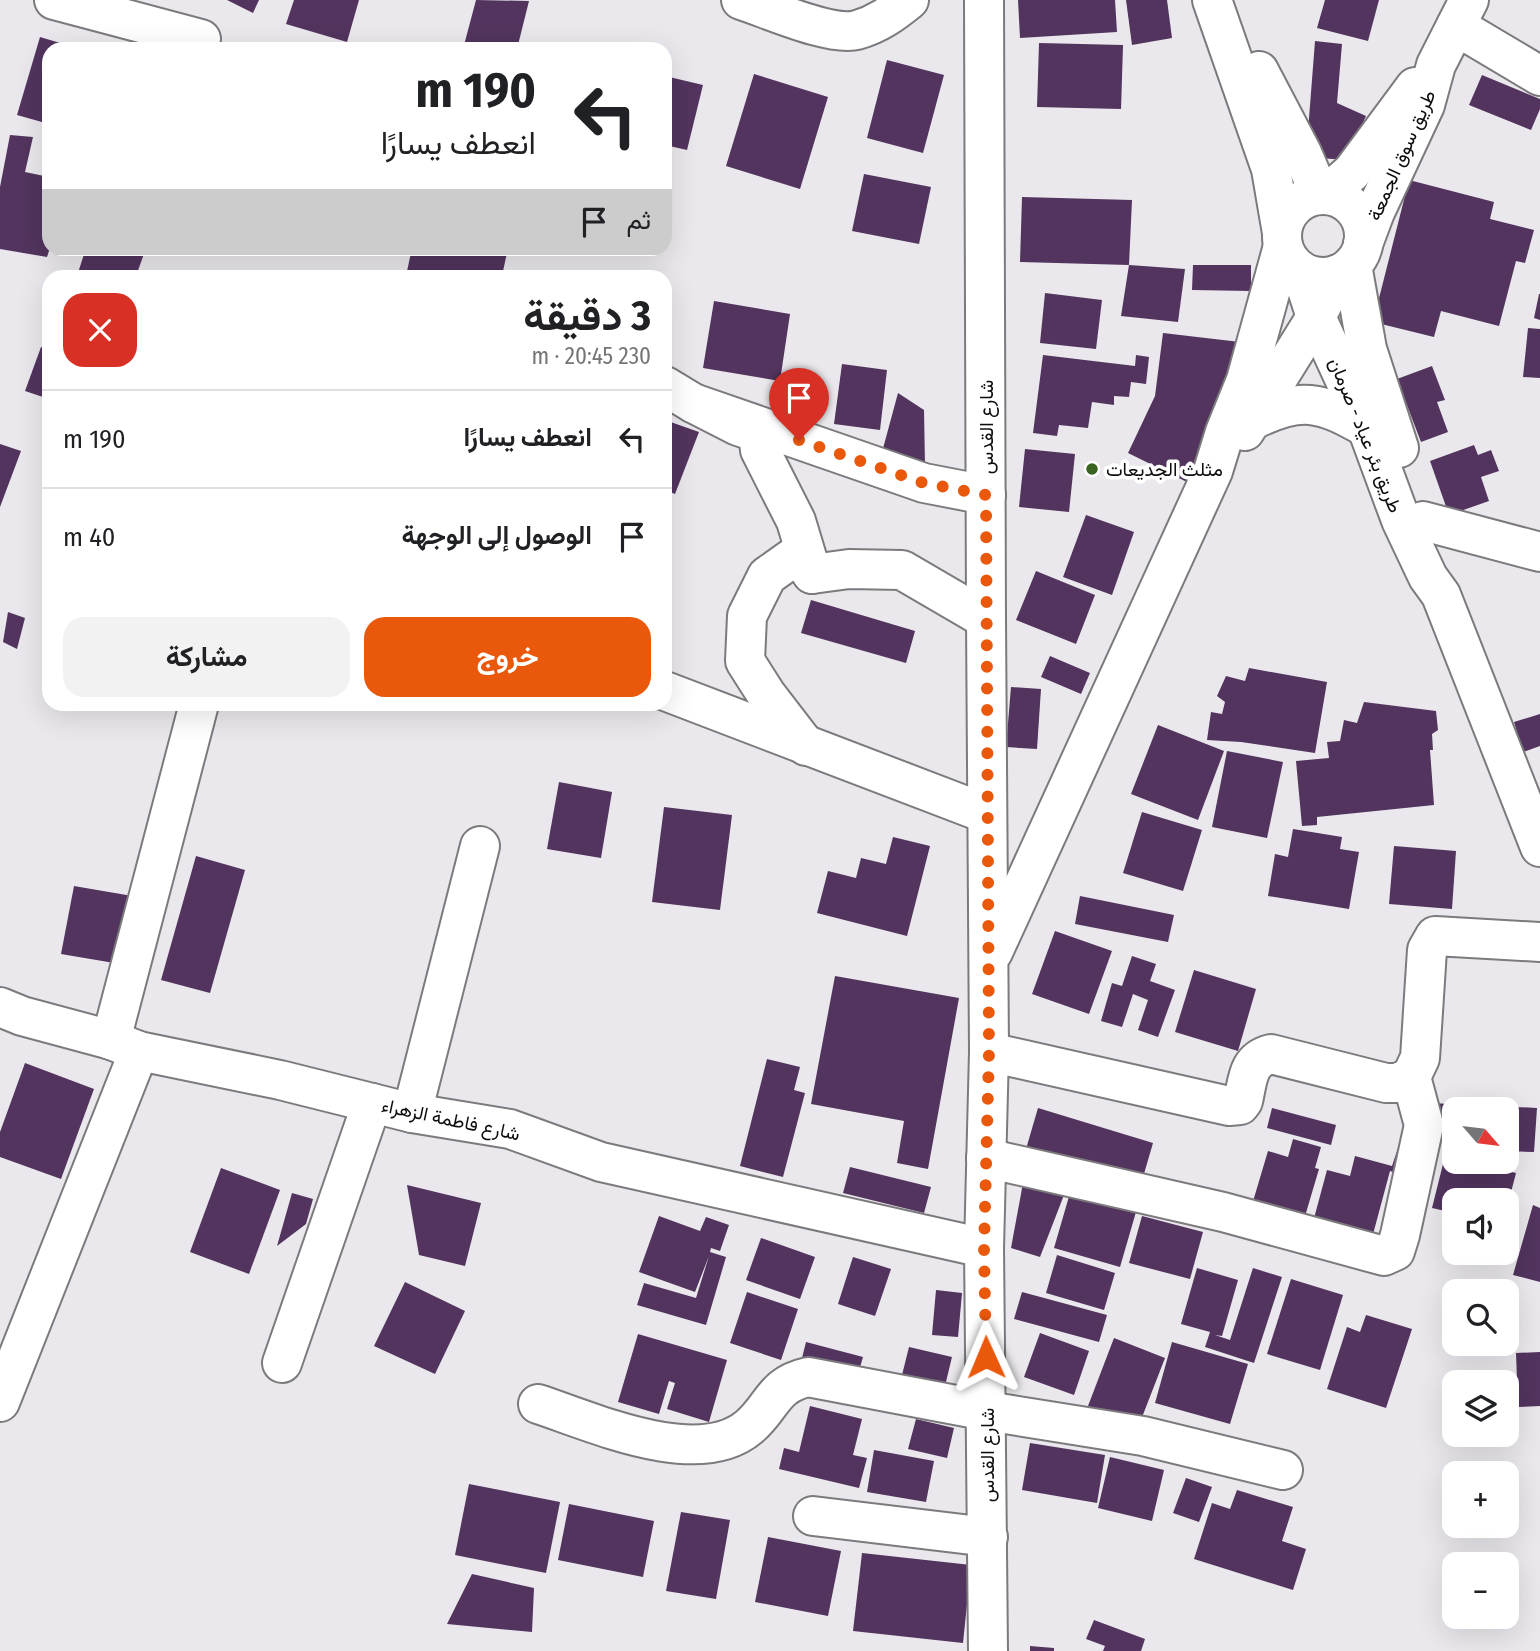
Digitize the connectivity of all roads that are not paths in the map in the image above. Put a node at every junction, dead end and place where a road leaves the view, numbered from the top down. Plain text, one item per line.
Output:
1 (54, 0) edge
2 (741, 0) edge
3 (909, 0) edge
4 (984, 0) edge
5 (1212, 0) edge
6 (1220, 0) edge
7 (1462, 13) edge
8 (201, 39) dead end
9 (1436, 65) junction
10 (1540, 76) edge
11 (1323, 195) junction
12 (1320, 255) junction
13 (1316, 317) junction
14 (679, 395) edge
15 (1251, 421) junction
16 (1367, 428) junction
17 (1213, 471) junction
18 (986, 495) junction
19 (1423, 521) junction
20 (1540, 552) edge
21 (813, 574) junction
22 (1441, 595) junction
23 (986, 619) junction
24 (672, 694) edge
25 (197, 711) edge
26 (807, 747) junction
27 (987, 814) junction
28 (480, 846) dead end
29 (1540, 847) edge
30 (1540, 942) edge
31 (988, 964) junction
32 (0, 1007) edge
33 (125, 1046) junction
34 (989, 1052) junction
35 (1412, 1077) junction
36 (372, 1103) junction
37 (412, 1113) junction
38 (986, 1158) junction
39 (984, 1248) junction
40 (282, 1363) dead end
41 (0, 1402) edge
42 (538, 1404) dead end
43 (987, 1411) junction
44 (1283, 1470) dead end
45 (813, 1516) dead end
46 (988, 1537) junction
47 (988, 1651) edge

1 - 8 main road
2 - 3 main road
4 - 18 main road, شارع القدس
5 - 12 main road
6 - 11 main road
7 - 9 main road, طريق سوق الجمعة
7 - 10 main road
9 - 11 main road, طريق سوق الجمعة
9 - 12 main road, طريق سوق الجمعة
11 - 12 main road, طريق سوق الجمعة
11 - 12 main road
12 - 13 main road, طريق بئر عياد - صرمان
12 - 17 main road
12 - 19 main road, طريق بئر عياد - صرمان
13 - 15 main road
13 - 16 main road, طريق بئر عياد - صرمان
14 - 18 main road
14 - 21 main road
15 - 16 main road
15 - 17 main road
16 - 22 main road, طريق بئر عياد - صرمان
17 - 31 main road
18 - 23 main road, شارع القدس
19 - 20 main road
19 - 22 main road, طريق بئر عياد - صرمان
21 - 23 main road
21 - 26 main road
22 - 29 main road, طريق بئر عياد - صرمان
23 - 27 main road, شارع القدس
24 - 26 main road
25 - 33 main road
26 - 27 main road
27 - 31 main road, شارع القدس
28 - 37 main road
30 - 35 main road
31 - 34 main road, شارع القدس
32 - 33 main road, شارع فاطمة الزهراء
33 - 36 main road, شارع فاطمة الزهراء
33 - 41 main road
34 - 35 main road
34 - 38 main road, شارع القدس
35 - 38 main road
36 - 37 main road, شارع فاطمة الزهراء
36 - 40 main road
37 - 39 main road, شارع فاطمة الزهراء
38 - 39 main road, شارع القدس
39 - 43 main road, شارع القدس
42 - 43 main road
43 - 44 main road
43 - 46 main road, شارع القدس
45 - 46 main road
46 - 47 main road, شارع القدس

